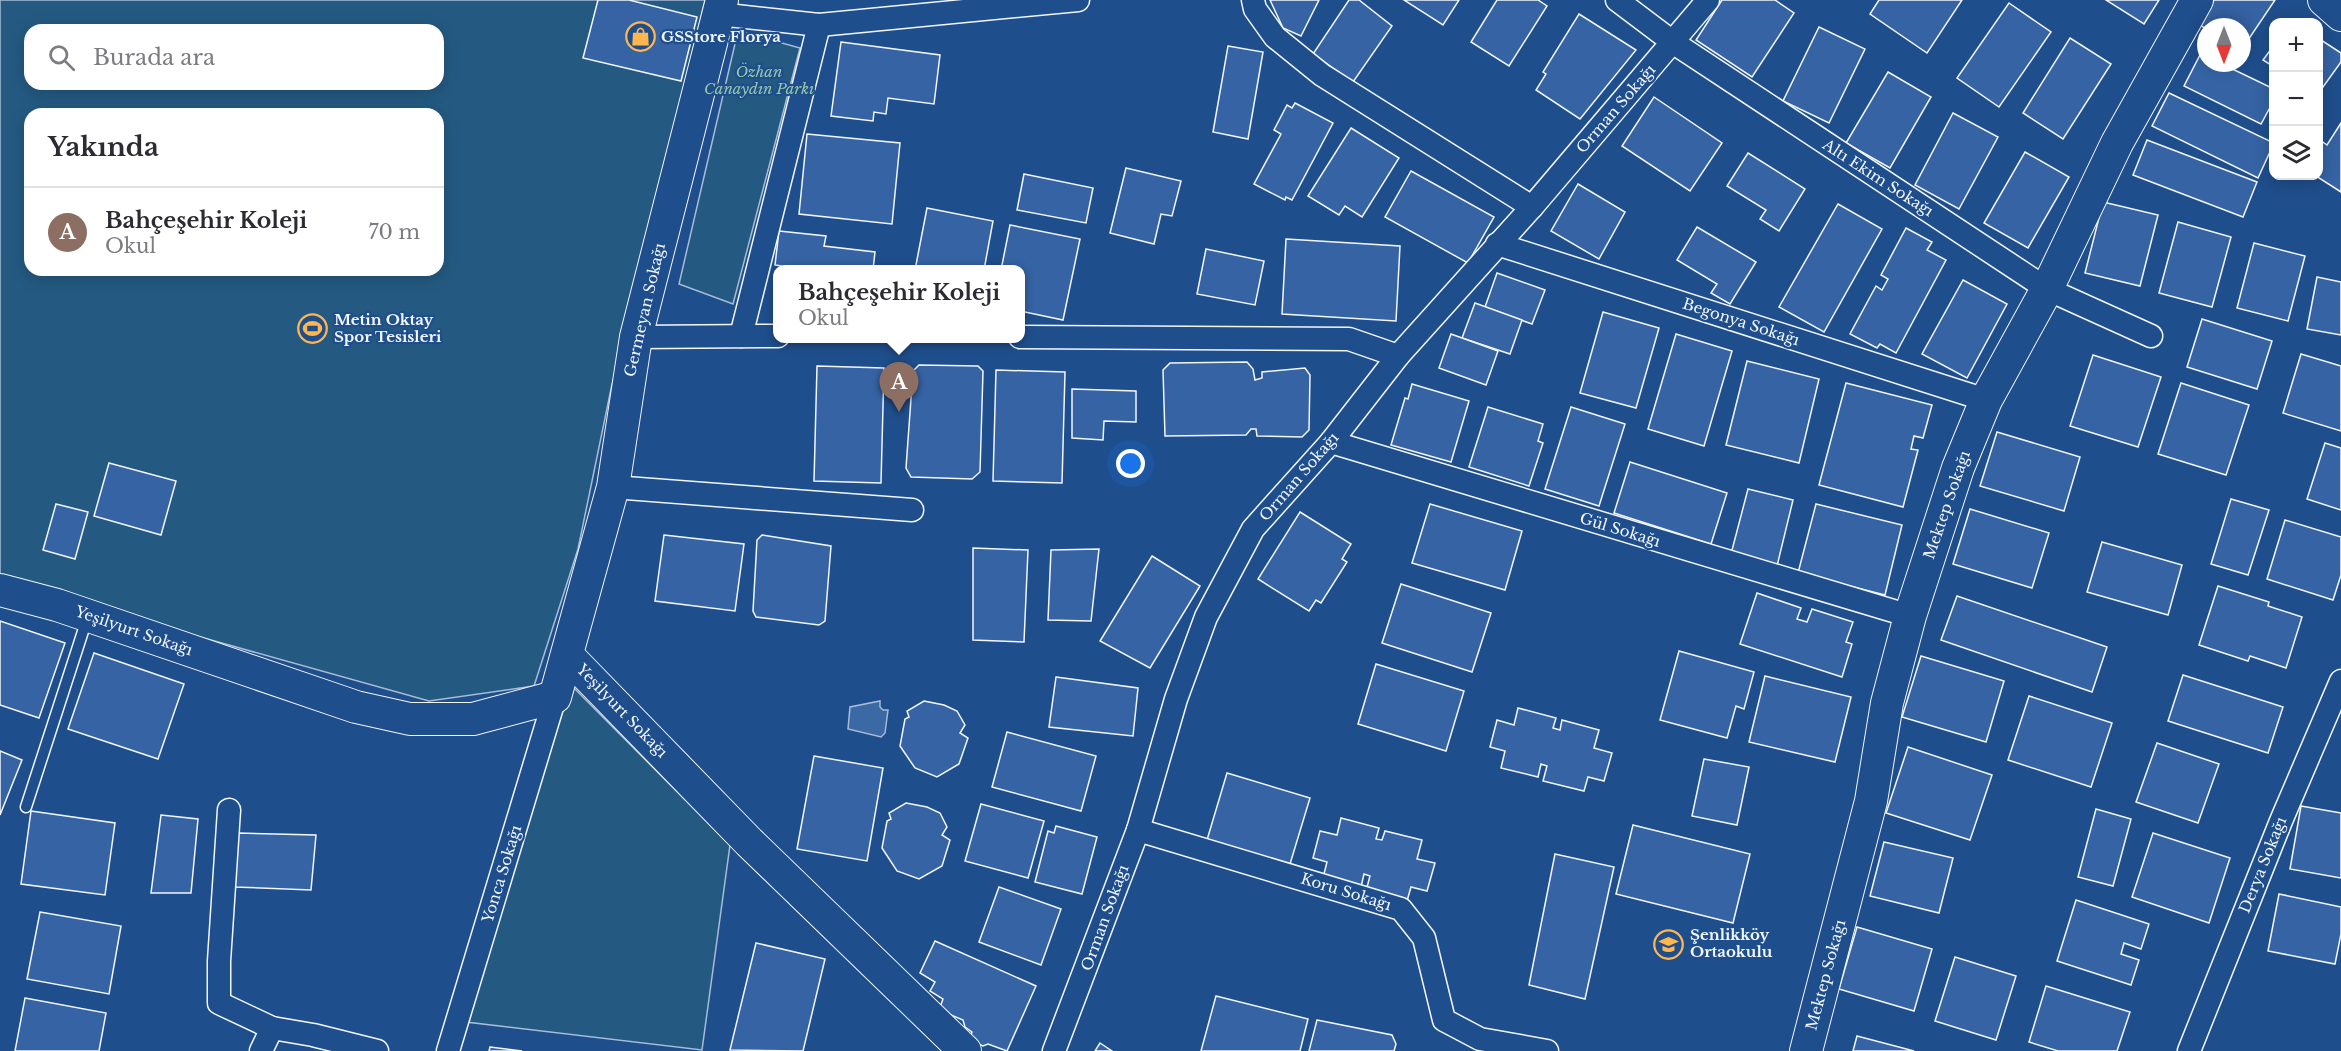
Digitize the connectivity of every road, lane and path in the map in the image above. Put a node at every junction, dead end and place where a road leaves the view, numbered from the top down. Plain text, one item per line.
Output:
1 (1078, 0) edge
2 (1253, 0) edge
3 (1617, 0) edge
4 (1708, 0) edge
5 (2198, 0) edge
6 (2324, 0) edge
7 (720, 7) edge
8 (2341, 15) edge
9 (819, 26) junction
10 (1674, 43) junction
11 (1532, 207) junction
12 (1497, 244) junction
13 (2047, 289) junction
14 (741, 336) junction
15 (773, 336) edge
16 (2151, 336) dead end
17 (636, 337) junction
18 (1025, 338) edge
19 (1398, 356) junction
20 (1986, 400) junction
21 (1331, 442) junction
22 (613, 487) junction
23 (912, 510) dead end
24 (0, 590) edge
25 (88, 616) junction
26 (1910, 616) junction
27 (568, 656) junction
28 (2341, 681) edge
29 (555, 697) junction
30 (26, 807) dead end
31 (229, 810) dead end
32 (1138, 830) junction
33 (272, 1028) junction
34 (261, 1051) edge
35 (377, 1051) edge
36 (448, 1051) edge
37 (965, 1051) edge
38 (1054, 1051) edge
39 (1547, 1051) edge
40 (1806, 1051) edge
41 (2189, 1051) edge

1 - 9 street
2 - 11 street
3 - 10 street, Altı Ekim Sokağı
4 - 10 street, Orman Sokağı
5 - 13 main road, Mektep Sokağı
6 - 8 main road
7 - 9 street
7 - 17 main road, Germeyan Sokağı
9 - 14 street
10 - 11 street, Orman Sokağı
10 - 13 street, Altı Ekim Sokağı
11 - 12 street, Orman Sokağı
12 - 19 street, Orman Sokağı
12 - 20 street, Begonya Sokağı
13 - 16 street, Altı Ekim Sokağı
13 - 20 main road, Mektep Sokağı
14 - 15 street
14 - 17 street
17 - 22 main road, Germeyan Sokağı
18 - 19 street
19 - 21 street, Orman Sokağı
20 - 26 main road, Mektep Sokağı
21 - 26 street, Gül Sokağı
21 - 32 street, Orman Sokağı
22 - 23 street
22 - 27 main road, Germeyan Sokağı
24 - 25 main road, Yeşilyurt Sokağı
25 - 29 main road, Yeşilyurt Sokağı
25 - 30 lane
26 - 40 main road, Mektep Sokağı
27 - 29 main road, Yeşilyurt Sokağı
27 - 37 main road, Yeşilyurt Sokağı
28 - 41 street, Derya Sokağı
29 - 36 street, Yonca Sokağı
31 - 33 street
32 - 38 street, Orman Sokağı
32 - 39 street, Koru Sokağı
33 - 34 street
33 - 35 street

